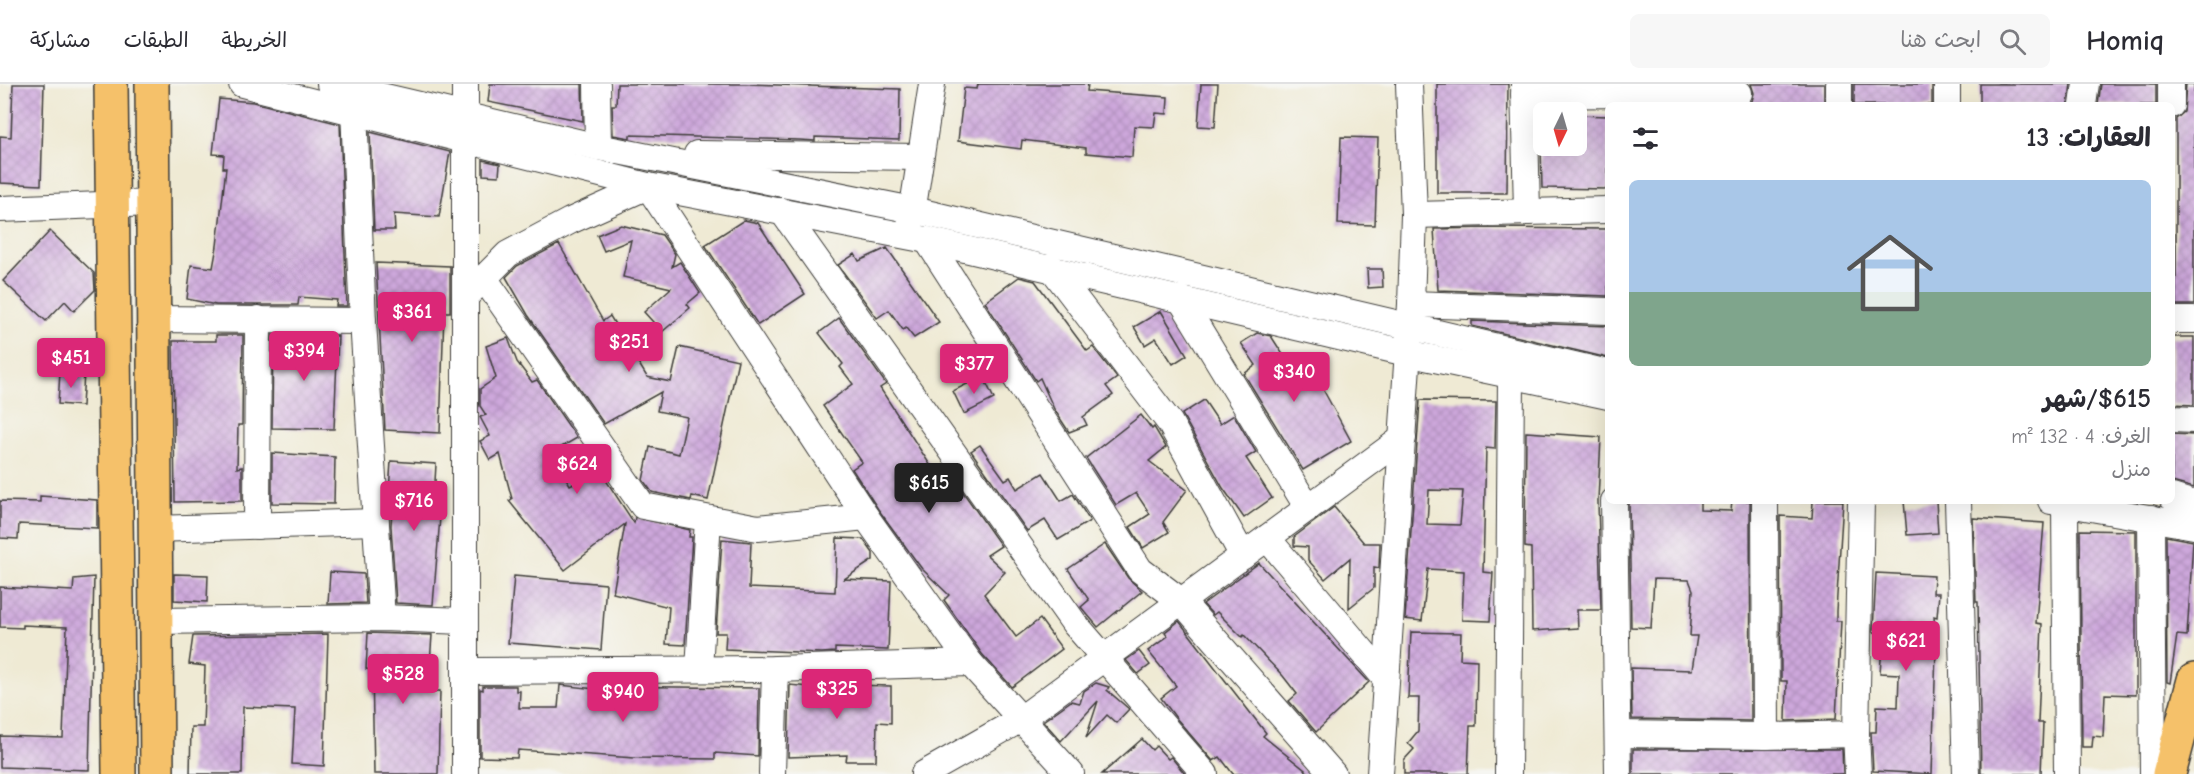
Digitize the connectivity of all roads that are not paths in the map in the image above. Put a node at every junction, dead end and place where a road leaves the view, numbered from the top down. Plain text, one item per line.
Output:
1 (111, 84) edge
2 (152, 84) edge
3 (242, 84) edge
4 (330, 84) edge
5 (465, 84) edge
6 (597, 84) edge
7 (933, 84) edge
8 (1409, 84) edge
9 (1839, 84) edge
10 (1947, 84) edge
11 (2086, 84) edge
12 (2171, 84) edge
13 (1524, 89) edge
14 (1739, 94) edge
15 (358, 95) edge
16 (1839, 102) edge
17 (1947, 102) edge
18 (2083, 102) edge
19 (2171, 102) edge
20 (466, 128) junction
21 (598, 147) junction
22 (637, 154) junction
23 (920, 158) junction
24 (648, 186) junction
25 (152, 203) junction
26 (112, 206) junction
27 (0, 209) edge
28 (913, 210) junction
29 (1605, 210) edge
30 (782, 212) junction
31 (1527, 212) junction
32 (1414, 215) junction
33 (917, 238) junction
34 (1051, 267) junction
35 (484, 278) junction
36 (465, 297) junction
37 (1180, 298) junction
38 (1605, 311) edge
39 (1410, 315) junction
40 (152, 319) junction
41 (258, 319) junction
42 (2175, 320) edge
43 (2194, 320) edge
44 (363, 321) junction
45 (1407, 353) junction
46 (1605, 372) edge
47 (1511, 376) junction
48 (1605, 395) edge
49 (2175, 419) edge
50 (2194, 420) edge
51 (1403, 438) junction
52 (2175, 499) edge
53 (1614, 504) edge
54 (1765, 504) edge
55 (1861, 504) edge
56 (1958, 504) edge
57 (2058, 504) edge
58 (2064, 504) edge
59 (2194, 504) edge
60 (1308, 508) junction
61 (867, 517) junction
62 (2151, 518) junction
63 (708, 519) junction
64 (376, 522) junction
65 (257, 526) junction
66 (2194, 526) edge
67 (155, 529) junction
68 (1267, 537) junction
69 (1243, 556) junction
70 (1182, 601) junction
71 (382, 618) junction
72 (156, 621) junction
73 (465, 621) junction
74 (1105, 657) junction
75 (970, 663) junction
76 (699, 669) junction
77 (775, 669) junction
78 (465, 671) junction
79 (1386, 679) junction
80 (2194, 681) edge
81 (1021, 719) junction
82 (1618, 734) junction
83 (1856, 734) junction
84 (1766, 736) junction
85 (119, 774) edge
86 (157, 774) edge
87 (465, 774) edge
88 (772, 774) edge
89 (924, 774) edge
90 (1071, 774) edge
91 (1205, 774) edge
92 (1333, 774) edge
93 (1380, 774) edge
94 (1508, 774) edge
95 (1618, 774) edge
96 (1858, 774) edge
97 (1966, 774) edge
98 (2067, 774) edge
99 (2153, 774) edge
100 (2169, 774) edge

1 - 26 main road
2 - 25 main road
3 - 15 street
4 - 15 street
5 - 20 street
6 - 21 street
7 - 23 street
8 - 32 street
9 - 16 street
10 - 17 street
11 - 18 street
12 - 19 street
13 - 14 street
13 - 31 street
15 - 20 street
15 - 44 street
20 - 21 street
20 - 24 street
20 - 36 street
21 - 22 street
22 - 23 street
22 - 28 street
23 - 28 street
24 - 30 street
24 - 35 street
24 - 61 street
25 - 26 street
25 - 40 main road
26 - 27 street
26 - 85 main road
28 - 33 street
28 - 39 street
29 - 31 street
30 - 33 street
30 - 74 street
31 - 32 street
32 - 39 street
33 - 34 street
33 - 70 street
34 - 37 street
34 - 69 street
35 - 36 street
35 - 63 street
36 - 73 street
37 - 45 street
37 - 60 street
38 - 39 street
39 - 45 street
39 - 46 street
40 - 41 street
40 - 67 main road
41 - 44 street
41 - 65 street
42 - 43 street
44 - 64 street
45 - 47 street
45 - 51 street
47 - 48 street
47 - 94 street
49 - 50 street
51 - 60 street
51 - 79 street
52 - 59 street
53 - 82 street
54 - 84 street
55 - 83 street
56 - 97 street
57 - 98 street
58 - 62 street
60 - 68 street
61 - 63 street
61 - 75 street
62 - 66 street
62 - 99 street
63 - 76 street
64 - 65 street
64 - 71 street
65 - 67 street
67 - 72 main road
68 - 69 street
68 - 79 street
69 - 70 street
70 - 74 street
70 - 92 street
71 - 72 street
71 - 73 street
72 - 86 main road
73 - 78 street
74 - 81 street
74 - 91 street
75 - 77 street
75 - 81 street
76 - 77 street
76 - 78 street
77 - 88 street
78 - 87 street
79 - 93 street
80 - 100 main road
81 - 89 street
81 - 90 street
82 - 84 street
82 - 95 street
83 - 84 street
83 - 96 street

